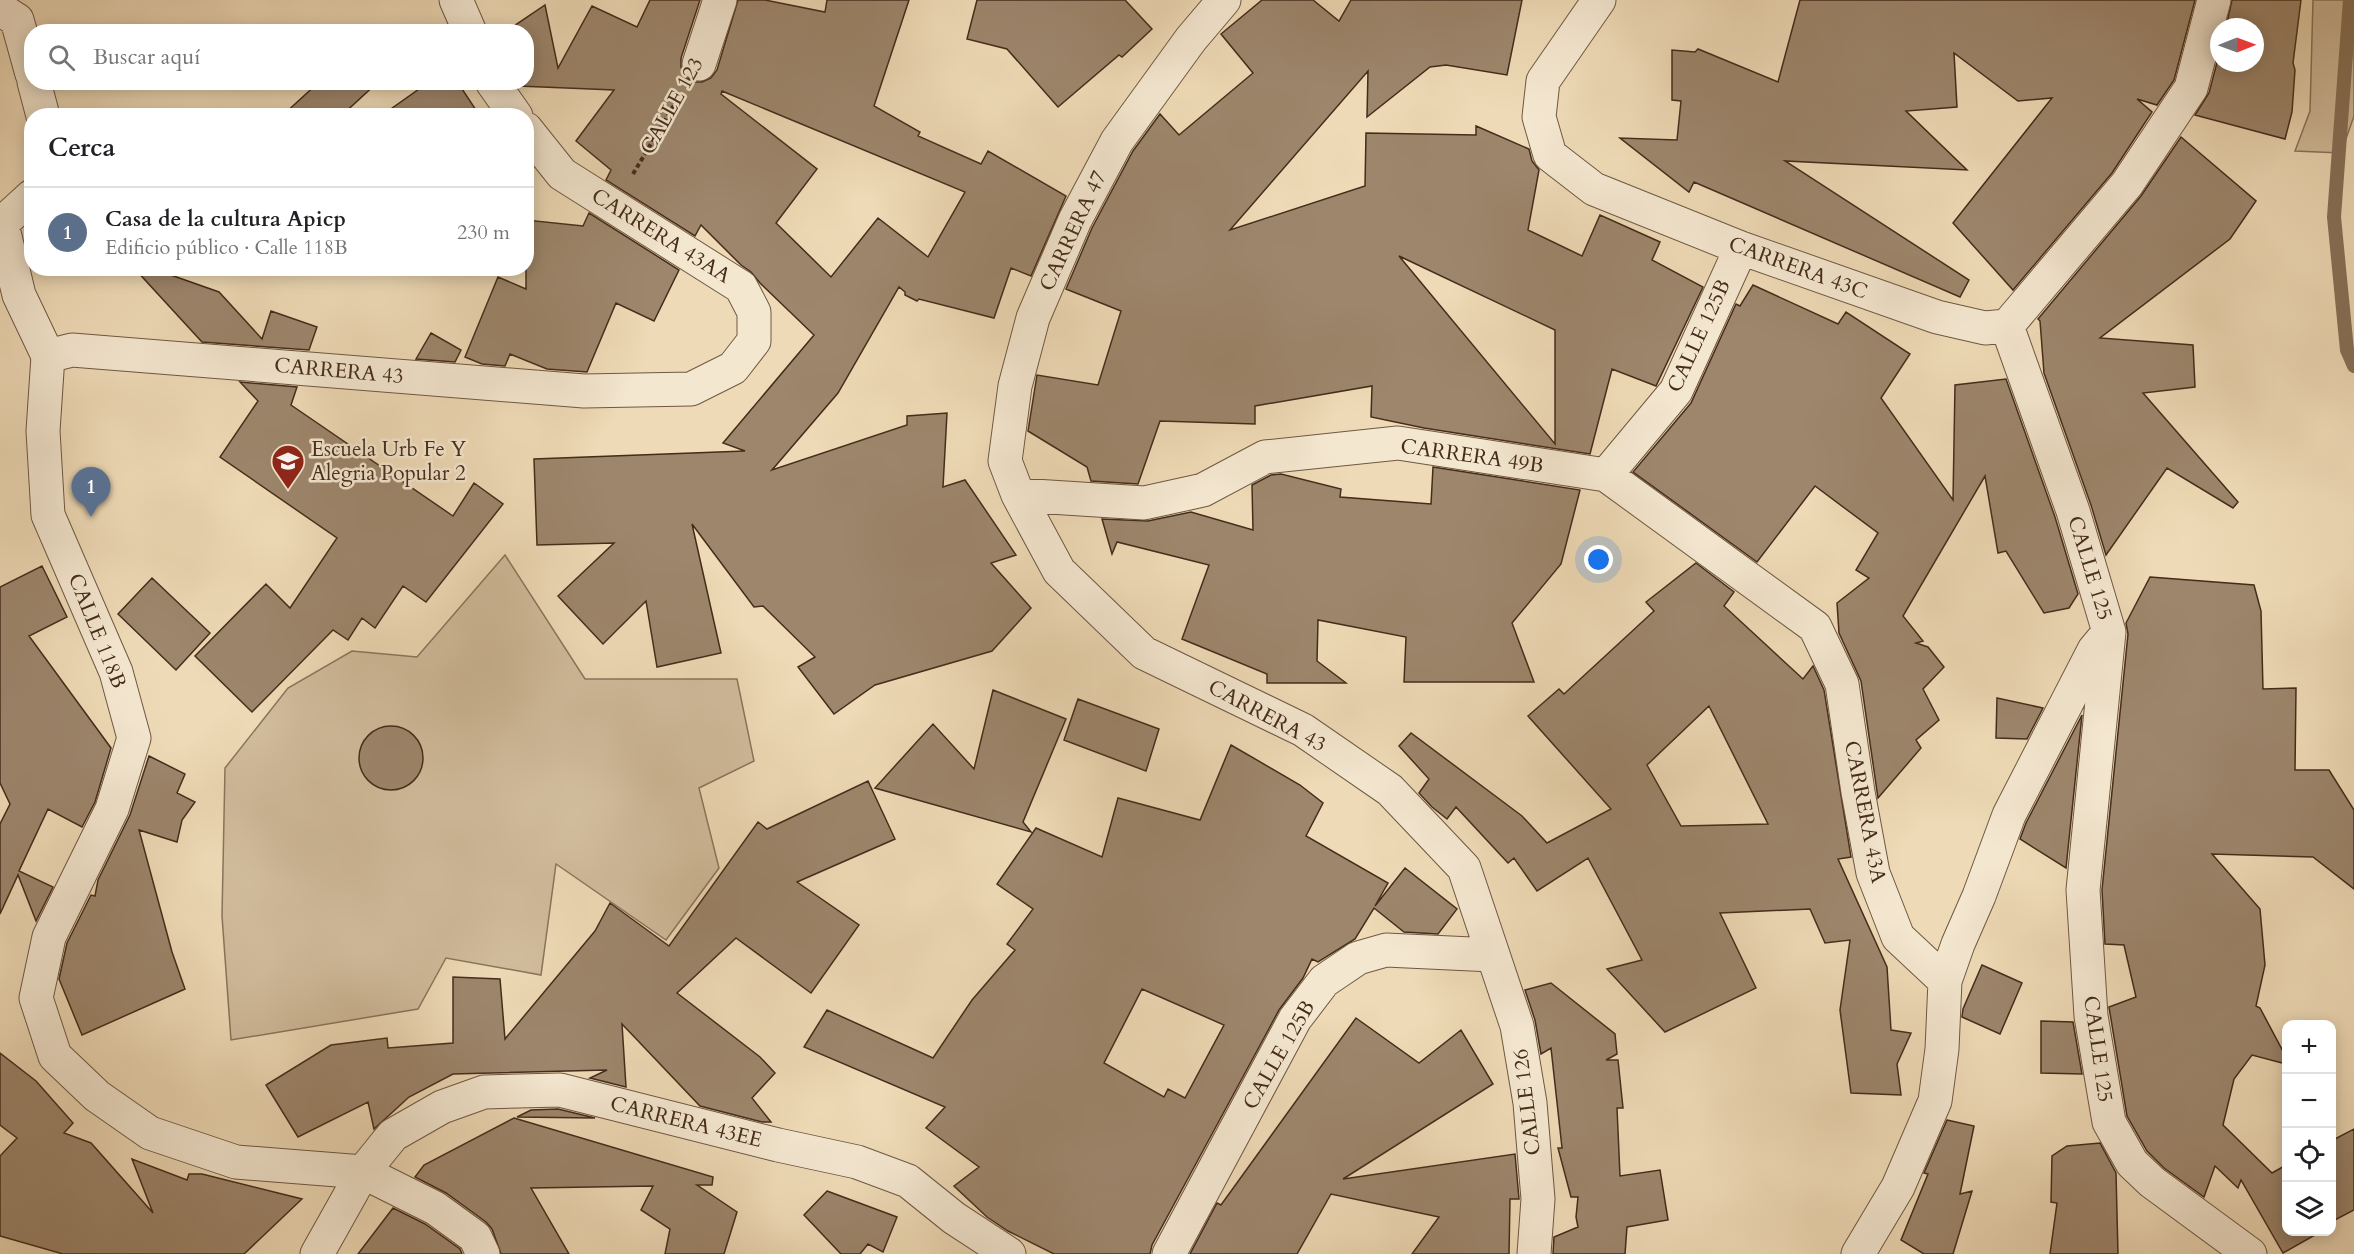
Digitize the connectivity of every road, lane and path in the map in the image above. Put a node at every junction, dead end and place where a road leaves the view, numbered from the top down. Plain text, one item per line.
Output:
1 (456, 0) edge
2 (720, 0) edge
3 (1224, 0) edge
4 (1599, 0) edge
5 (2214, 0) edge
6 (0, 9) edge
7 (466, 24) edge
8 (24, 45) edge
9 (699, 64) joint
10 (36, 90) edge
11 (498, 90) edge
12 (41, 108) edge
13 (510, 108) edge
14 (534, 139) edge
15 (24, 203) edge
16 (614, 206) junction
17 (1, 224) edge
18 (1741, 248) junction
19 (2007, 326) junction
20 (754, 341) joint
21 (48, 356) junction
22 (1606, 475) junction
23 (1018, 495) junction
24 (1815, 627) joint
25 (2109, 632) junction
26 (1493, 955) junction
27 (1946, 981) junction
28 (363, 1172) junction
29 (317, 1254) edge
30 (483, 1254) edge
31 (1009, 1254) edge
32 (1169, 1254) edge
33 (1534, 1254) edge
34 (1858, 1254) edge
35 (2250, 1254) edge

1 - 7 street
2 - 9 street, CALLE 123
3 - 23 street, CARRERA 47
4 - 18 street, CARRERA 43C
5 - 19 street
6 - 8 street
9 - 16 path, CALLE 123
10 - 12 street
11 - 13 street
14 - 16 street, CARRERA 43AA
15 - 17 street
16 - 20 street, CARRERA 43AA
17 - 21 street
18 - 19 street, CARRERA 43C
18 - 22 street, CALLE 125B
19 - 25 street, CALLE 125
20 - 21 street, CARRERA 43
21 - 28 street, CALLE 118B
22 - 23 street, CARRERA 49B
22 - 24 street, CARRERA 49B
23 - 26 street, CARRERA 43
24 - 27 street, CARRERA 43A
25 - 27 street
25 - 35 street, CALLE 125
26 - 32 street, CALLE 125B
26 - 33 street, CALLE 126
27 - 34 street
28 - 29 street, CARRERA 43EE
28 - 30 street
28 - 31 street, CARRERA 43EE

